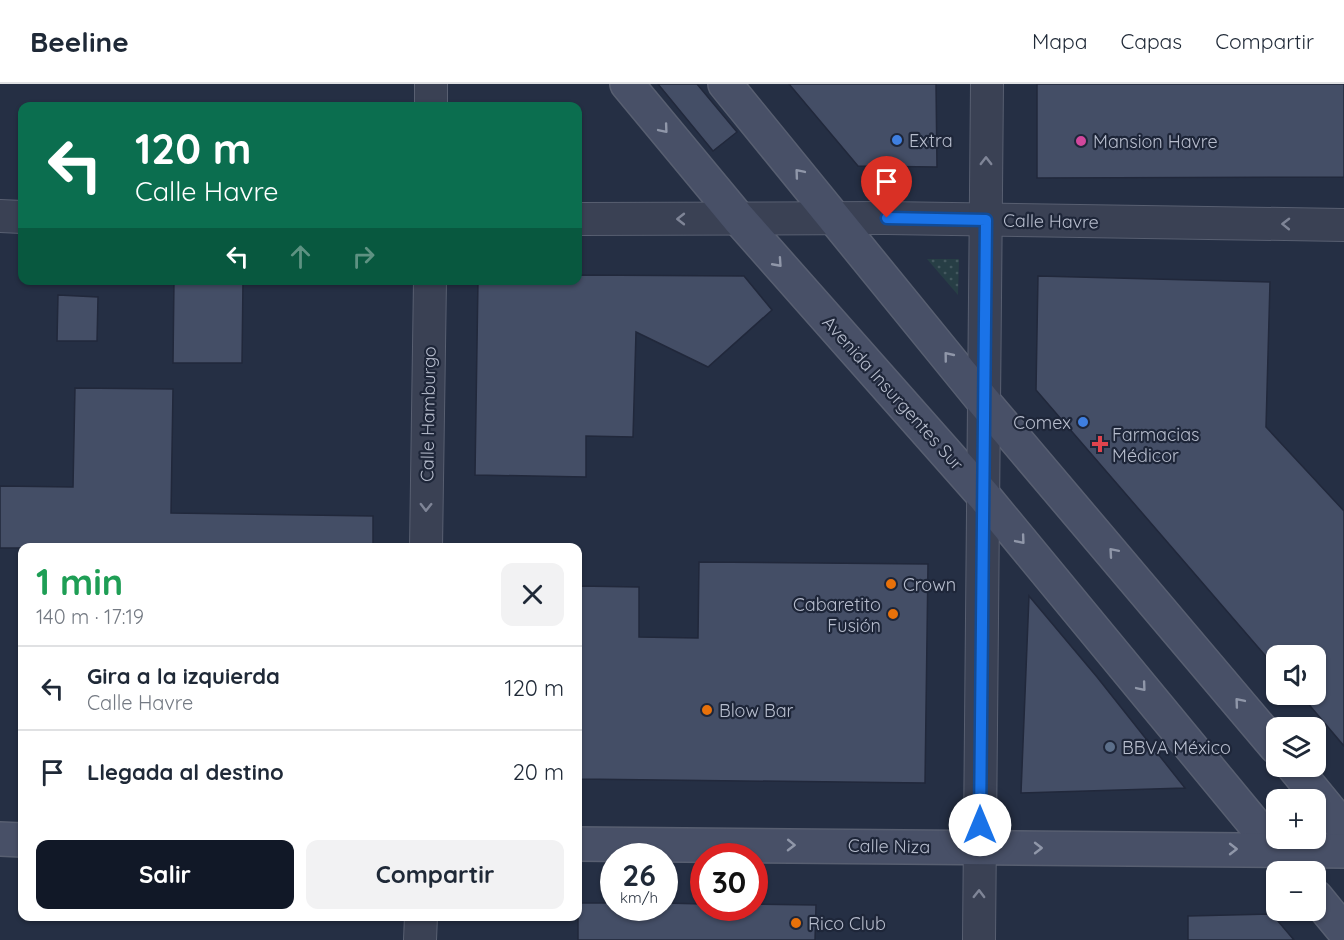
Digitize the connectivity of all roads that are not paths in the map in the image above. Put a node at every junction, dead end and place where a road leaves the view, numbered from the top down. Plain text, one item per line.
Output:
1 (431, 84) edge
2 (627, 84) edge
3 (726, 84) edge
4 (987, 84) edge
5 (431, 102) edge
6 (0, 216) edge
7 (18, 217) edge
8 (836, 218) junction
9 (582, 219) edge
10 (739, 219) junction
11 (986, 220) junction
12 (1344, 225) edge
13 (430, 285) edge
14 (984, 402) junction
15 (983, 495) junction
16 (426, 543) edge
17 (1266, 735) edge
18 (1302, 777) edge
19 (1344, 828) edge
20 (0, 839) edge
21 (18, 840) edge
22 (582, 844) edge
23 (980, 847) junction
24 (1344, 851) edge
25 (1285, 861) edge
26 (1326, 909) edge
27 (421, 921) edge
28 (1344, 931) edge
29 (420, 940) edge
30 (979, 940) edge

1 - 5 street
2 -> 10 main road, Avenida Insurgentes Sur
8 -> 3 main road
11 -> 4 street
6 - 7 street
8 - 10 street, Calle Havre
8 - 11 street, Calle Havre
14 -> 8 main road
10 -> 9 street, Calle Havre
10 -> 15 main road, Avenida Insurgentes Sur
12 -> 11 street, Calle Havre
11 - 14 street
13 -> 16 street, Calle Hamburgo
14 - 15 street
17 -> 14 main road
15 - 23 street
15 -> 25 main road, Avenida Insurgentes Sur
18 - 19 main road
20 - 21 main road
22 -> 23 main road, Calle Niza
23 -> 25 main road, Calle Niza
30 -> 23 street
24 - 25 main road, Calle Niza
26 - 28 main road
27 - 29 street

